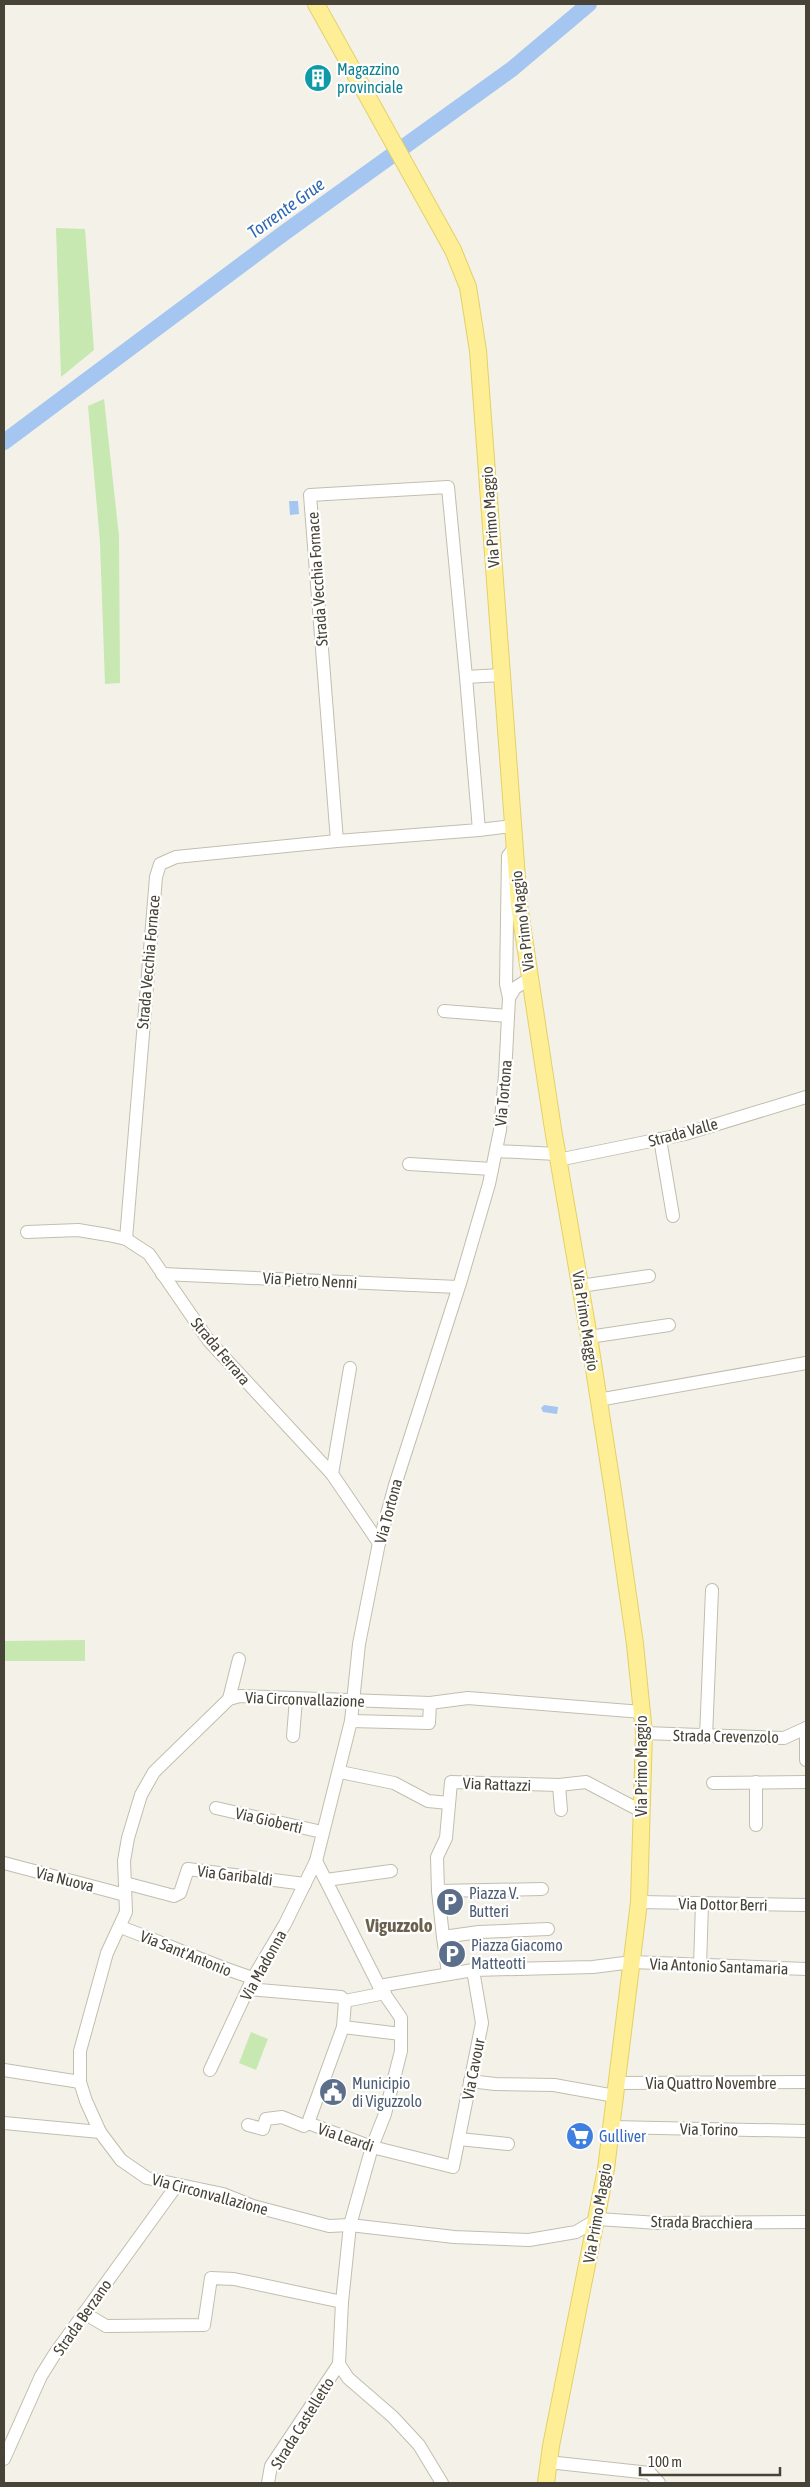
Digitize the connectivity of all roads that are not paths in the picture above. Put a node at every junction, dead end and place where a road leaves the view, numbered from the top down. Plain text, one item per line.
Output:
1 (316, 4) edge
2 (501, 675) junction
3 (466, 678) junction
4 (512, 826) junction
5 (479, 830) junction
6 (337, 841) junction
7 (514, 848) junction
8 (529, 979) junction
9 (509, 998) junction
10 (444, 1011) dead end
11 (508, 1016) junction
12 (806, 1097) edge
13 (660, 1139) junction
14 (496, 1152) junction
15 (558, 1157) junction
16 (409, 1164) dead end
17 (492, 1169) junction
18 (673, 1216) dead end
19 (27, 1232) dead end
20 (126, 1239) junction
21 (162, 1274) junction
22 (648, 1276) dead end
23 (580, 1286) junction
24 (458, 1287) junction
25 (669, 1325) dead end
26 (589, 1338) junction
27 (806, 1363) edge
28 (350, 1368) dead end
29 (598, 1400) junction
30 (332, 1474) junction
31 (379, 1543) junction
32 (712, 1590) dead end
33 (239, 1659) dead end
34 (296, 1699) junction
35 (229, 1700) junction
36 (353, 1701) junction
37 (430, 1702) junction
38 (642, 1712) junction
39 (351, 1722) junction
40 (806, 1728) edge
41 (644, 1733) junction
42 (293, 1736) dead end
43 (706, 1737) junction
44 (806, 1760) edge
45 (340, 1772) junction
46 (756, 1782) junction
47 (806, 1782) edge
48 (713, 1783) dead end
49 (559, 1785) junction
50 (449, 1803) junction
51 (216, 1808) dead end
52 (561, 1810) dead end
53 (641, 1812) junction
54 (756, 1825) dead end
55 (322, 1832) junction
56 (316, 1861) junction
57 (4, 1863) edge
58 (391, 1871) dead end
59 (326, 1880) junction
60 (305, 1884) junction
61 (125, 1889) junction
62 (542, 1889) dead end
63 (438, 1891) junction
64 (639, 1902) junction
65 (702, 1903) junction
66 (806, 1905) edge
67 (120, 1927) junction
68 (548, 1929) dead end
69 (448, 1937) junction
70 (632, 1962) junction
71 (700, 1966) junction
72 (806, 1968) edge
73 (473, 1970) junction
74 (448, 1973) junction
75 (251, 1983) junction
76 (382, 1990) junction
77 (346, 2000) junction
78 (343, 2027) junction
79 (401, 2034) junction
80 (4, 2070) edge
81 (210, 2070) dead end
82 (470, 2081) junction
83 (80, 2082) junction
84 (806, 2082) edge
85 (616, 2090) junction
86 (4, 2123) edge
87 (308, 2123) junction
88 (248, 2125) dead end
89 (611, 2127) junction
90 (805, 2131) edge
91 (100, 2132) junction
92 (459, 2139) junction
93 (508, 2144) dead end
94 (372, 2147) junction
95 (453, 2167) joint
96 (177, 2185) junction
97 (598, 2219) junction
98 (806, 2222) edge
99 (350, 2225) junction
100 (342, 2302) junction
101 (84, 2313) junction
102 (339, 2364) junction
103 (4, 2459) edge
104 (548, 2462) junction
105 (268, 2483) edge
106 (442, 2483) edge
107 (546, 2483) edge
108 (659, 2483) edge

1 - 2 main road, Via Primo Maggio
2 - 3 street
2 - 4 main road, Via Primo Maggio
3 - 5 street, Strada Vecchia Fornace
3 - 6 street, Strada Vecchia Fornace
4 - 5 street
4 - 7 main road, Via Primo Maggio
5 - 6 street, Strada Vecchia Fornace
6 - 20 street, Strada Vecchia Fornace
7 - 8 main road, Via Primo Maggio
7 - 9 street, Via Tortona
8 - 9 street
8 - 15 main road, Via Primo Maggio
9 - 11 street, Via Tortona
10 - 11 street
11 - 14 street, Via Tortona
12 - 13 street, Strada Valle
13 - 15 street, Strada Valle
13 - 18 street
14 - 15 street, Strada Valle
14 - 17 street, Via Tortona
15 - 23 main road, Via Primo Maggio
16 - 17 street
17 - 24 street, Via Tortona
19 - 20 street, Strada Ferrara
20 - 21 street, Strada Ferrara
21 - 24 street, Via Pietro Nenni
21 - 30 street, Strada Ferrara
22 - 23 street
23 - 26 main road, Via Primo Maggio
24 - 31 street, Via Tortona
25 - 26 street
26 - 29 main road, Via Primo Maggio
27 - 29 street
28 - 30 street
29 - 38 main road, Via Primo Maggio
30 - 31 street, Strada Ferrara
31 - 36 street, Via Tortona
32 - 43 street
33 - 35 street
34 - 35 street, Via Circonvallazione
34 - 36 street, Via Circonvallazione
34 - 42 street
35 - 61 street, Via Circonvallazione
36 - 37 street, Via Circonvallazione
36 - 39 street, Via Tortona
37 - 38 street, Via Circonvallazione
37 - 39 street
38 - 41 main road, Via Primo Maggio
39 - 45 street, Via Tortona
40 - 43 street, Strada Crevenzolo
40 - 44 street
41 - 43 street, Strada Crevenzolo
41 - 53 main road, Via Primo Maggio
45 - 50 street, Via Rattazzi
45 - 55 street, Via Tortona
46 - 47 street
46 - 48 street
46 - 54 street
49 - 50 street, Via Rattazzi
49 - 52 street
49 - 53 street, Via Rattazzi
50 - 63 street
51 - 55 street, Via Gioberti
53 - 64 main road, Via Primo Maggio
55 - 56 street, Via Tortona
56 - 59 street
56 - 60 street, Via Madonna
57 - 61 street, Via Nuova
58 - 59 street
59 - 76 street
60 - 61 street, Via Garibaldi
60 - 75 street, Via Madonna
61 - 67 street, Via Circonvallazione
62 - 63 street
63 - 69 street
64 - 65 street, Via Dottor Berri
64 - 70 main road, Via Primo Maggio
65 - 66 street, Via Dottor Berri
65 - 71 street
67 - 75 street, Via Sant'Antonio
67 - 83 street, Via Circonvallazione
68 - 69 street
69 - 74 street
70 - 71 street, Via Antonio Santamaria
70 - 73 street, Via Antonio Santamaria
70 - 85 main road, Via Primo Maggio
71 - 72 street, Via Antonio Santamaria
73 - 74 street, Via Sant'Antonio
73 - 82 street, Via Cavour
74 - 76 street, Via Sant'Antonio
75 - 77 street, Via Sant'Antonio
75 - 81 street, Via Madonna
76 - 77 street, Via Sant'Antonio
76 - 79 street
77 - 78 street
78 - 79 street
78 - 87 street
79 - 94 street
80 - 83 street
82 - 85 street, Via Quattro Novembre
82 - 92 street, Via Cavour
83 - 91 street, Via Circonvallazione
84 - 85 street, Via Quattro Novembre
85 - 89 main road, Via Primo Maggio
86 - 91 street
87 - 88 street, Via Leardi
87 - 94 street, Via Leardi
89 - 90 street, Via Torino
89 - 97 main road, Via Primo Maggio
91 - 96 street, Via Circonvallazione
92 - 93 street
92 - 95 street, Via Cavour
94 - 95 street, Via Leardi
94 - 99 street
96 - 99 street, Via Circonvallazione
96 - 101 street, Strada Berzano
97 - 98 street, Strada Bracchiera
97 - 99 street, Via Circonvallazione
97 - 104 main road, Via Primo Maggio
99 - 100 street
100 - 101 street
100 - 102 street
101 - 103 street, Strada Berzano
102 - 105 street, Strada Castelletto
102 - 106 street
104 - 107 main road, Via Primo Maggio
104 - 108 street

